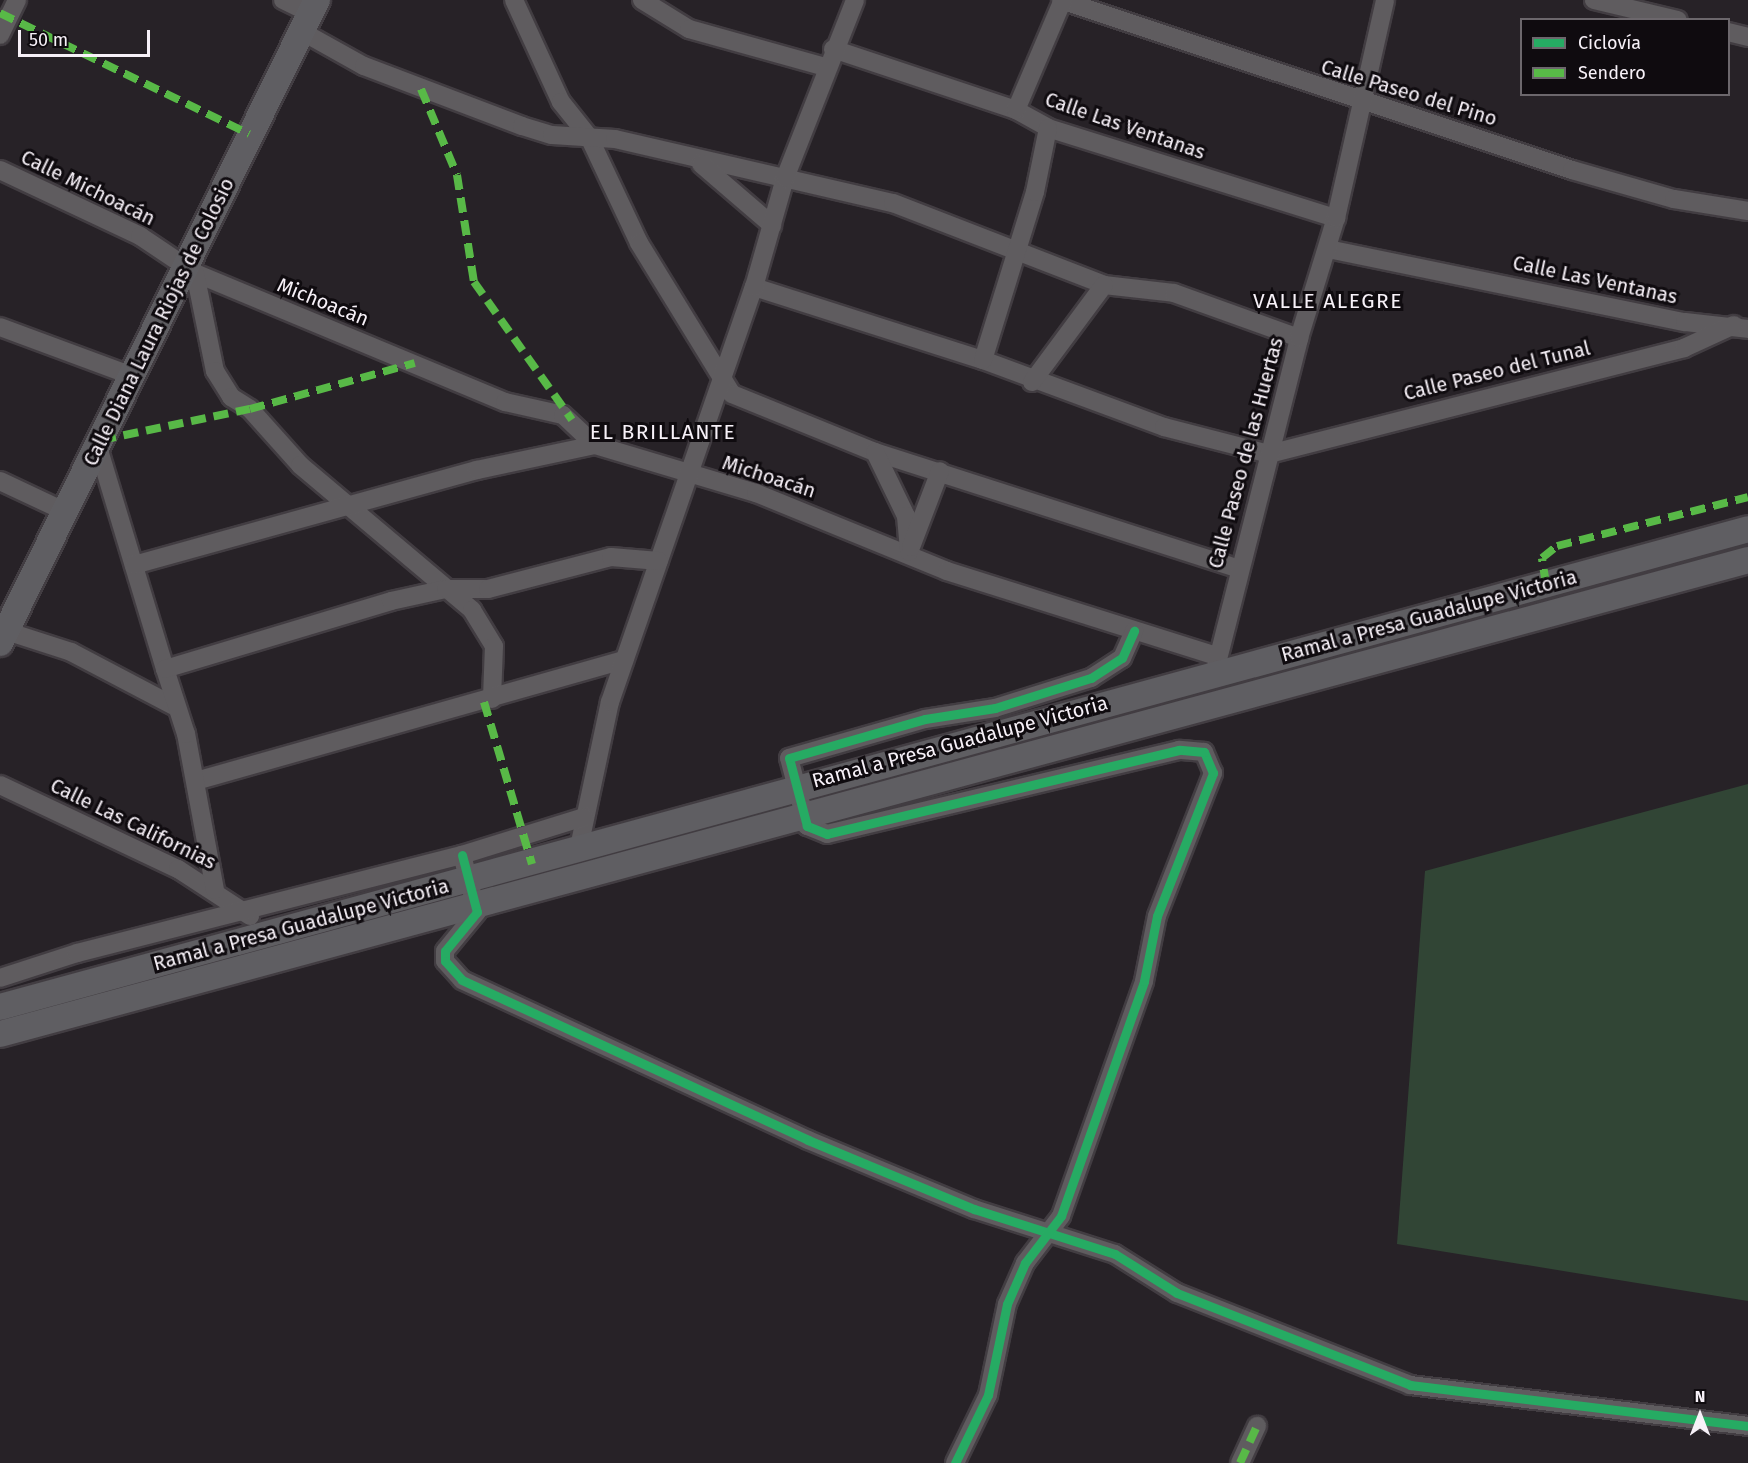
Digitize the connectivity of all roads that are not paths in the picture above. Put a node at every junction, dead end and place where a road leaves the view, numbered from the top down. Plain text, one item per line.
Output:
1 (17, 0) edge
2 (283, 0) edge
3 (514, 0) edge
4 (642, 0) edge
5 (855, 0) edge
6 (1062, 0) edge
7 (1385, 0) edge
8 (1594, 0) edge
9 (310, 15) edge
10 (1670, 18) edge
11 (1730, 32) edge
12 (0, 35) edge
13 (1748, 37) edge
14 (833, 49) junction
15 (825, 67) junction
16 (1360, 103) junction
17 (1016, 110) junction
18 (1048, 128) junction
19 (589, 137) junction
20 (699, 163) junction
21 (0, 170) edge
22 (785, 178) junction
23 (1748, 211) edge
24 (1336, 218) junction
25 (772, 225) junction
26 (1014, 248) junction
27 (1328, 249) junction
28 (190, 271) junction
29 (1104, 285) junction
30 (754, 287) junction
31 (0, 327) edge
32 (1741, 327) edge
33 (1299, 338) junction
34 (983, 360) junction
35 (724, 375) junction
36 (135, 377) junction
37 (1032, 382) junction
38 (595, 445) junction
39 (98, 447) junction
40 (875, 452) junction
41 (1269, 454) junction
42 (940, 471) junction
43 (689, 477) junction
44 (0, 481) edge
45 (351, 506) junction
46 (68, 513) junction
47 (1748, 529) edge
48 (909, 552) junction
49 (1748, 560) edge
50 (659, 561) junction
51 (134, 565) junction
52 (1239, 568) junction
53 (446, 589) junction
54 (1134, 631) junction
55 (1, 635) edge
56 (624, 660) junction
57 (1216, 665) junction
58 (165, 669) junction
59 (492, 699) junction
60 (174, 706) junction
61 (196, 781) junction
62 (0, 785) edge
63 (795, 787) junction
64 (802, 814) junction
65 (584, 817) junction
66 (578, 852) junction
67 (462, 855) junction
68 (472, 879) junction
69 (215, 890) junction
70 (478, 905) junction
71 (244, 914) junction
72 (272, 931) junction
73 (0, 978) edge
74 (0, 1007) edge
75 (0, 1034) edge
76 (1046, 1235) junction
77 (1257, 1426) dead end
78 (1748, 1426) edge
79 (955, 1463) edge
80 (1240, 1463) edge

1 - 12 street
2 - 9 street
3 - 19 street
4 - 15 street
5 - 14 street
6 - 16 street, Calle Paseo del Pino
6 - 17 street
7 - 16 street, Calle Paseo de las Huertas
8 - 10 street
9 - 19 street
9 - 28 main road, Calle Diana Laura Riojas de Colosio
11 - 13 street
14 - 15 street
14 - 17 street, Calle Las Ventanas
15 - 22 street
16 - 23 street, Calle Paseo del Pino
16 - 24 street, Calle Paseo de las Huertas
17 - 18 street, Calle Las Ventanas
18 - 24 street, Calle Las Ventanas
18 - 26 street
19 - 20 street
19 - 35 street
20 - 22 street
20 - 25 street
21 - 28 street, Calle Michoacán
22 - 25 street
22 - 26 street
24 - 27 street, Calle Paseo de las Huertas
25 - 30 street
26 - 29 street
26 - 34 street
27 - 32 street, Calle Las Ventanas
27 - 33 street, Calle Paseo de las Huertas
28 - 36 main road, Calle Diana Laura Riojas de Colosio
28 - 38 street, Michoacán
28 - 45 street
29 - 33 street
29 - 37 street
30 - 34 street
30 - 35 street
31 - 36 street
32 - 41 street, Calle Paseo del Tunal
33 - 41 street, Calle Paseo de las Huertas
34 - 37 street
35 - 40 street
35 - 43 street
36 - 39 main road, Calle Diana Laura Riojas de Colosio
37 - 41 street
38 - 43 street, Michoacán
38 - 45 street
39 - 46 main road, Calle Diana Laura Riojas de Colosio
39 - 51 street
40 - 42 street
40 - 48 street
41 - 52 street, Calle Paseo de las Huertas
42 - 48 street
42 - 52 street
43 - 48 street, Michoacán
43 - 50 street
44 - 46 street
45 - 51 street
45 - 53 street
46 - 55 main road, Calle Diana Laura Riojas de Colosio
47 - 57 main road, Ramal a Presa Guadalupe Victoria
48 - 54 street, Michoacán
49 - 64 main road, Ramal a Presa Guadalupe Victoria
50 - 53 street
50 - 56 street
51 - 58 street
52 - 57 street, Calle Paseo de las Huertas
53 - 58 street
53 - 59 street
54 - 57 street, Michoacán
54 - 63 street
55 - 60 street
56 - 59 street
56 - 65 street
57 - 63 main road, Ramal a Presa Guadalupe Victoria
58 - 60 street
59 - 61 street
60 - 61 street
61 - 69 street
62 - 69 street, Calle Las Californias
63 - 64 street
63 - 66 main road, Ramal a Presa Guadalupe Victoria
64 - 70 main road, Ramal a Presa Guadalupe Victoria
64 - 76 street
65 - 66 street
65 - 67 street
66 - 68 main road, Ramal a Presa Guadalupe Victoria
67 - 68 street
67 - 71 street
68 - 70 street
68 - 72 main road, Ramal a Presa Guadalupe Victoria
69 - 71 street, Calle Las Californias
70 - 75 main road, Ramal a Presa Guadalupe Victoria
70 - 76 street
71 - 72 street, Calle Las Californias
71 - 73 street
72 - 74 main road, Ramal a Presa Guadalupe Victoria
76 - 78 street
76 - 79 street
77 - 80 street

